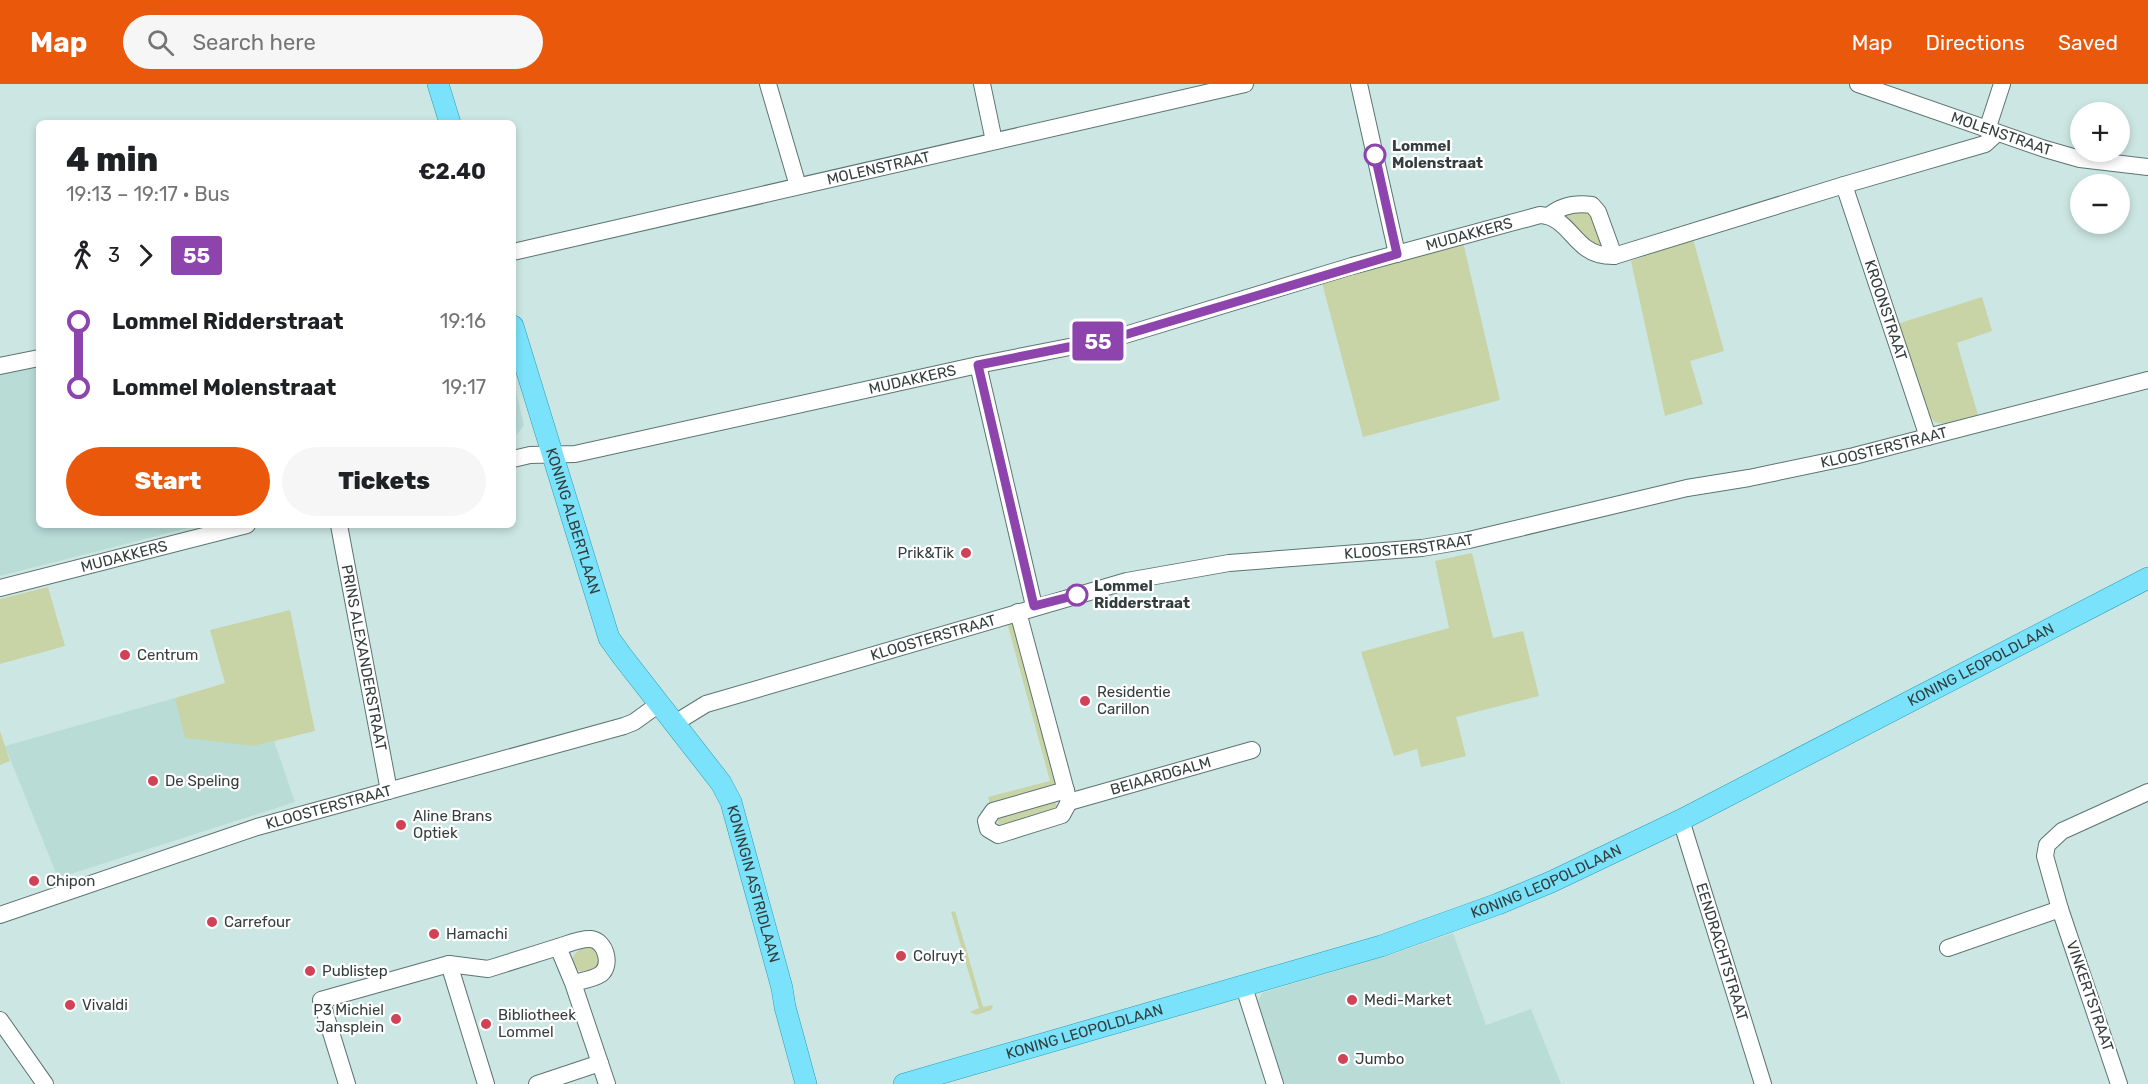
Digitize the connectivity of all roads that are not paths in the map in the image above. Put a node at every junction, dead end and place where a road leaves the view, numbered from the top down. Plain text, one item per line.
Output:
1 (438, 84) edge
2 (768, 84) edge
3 (982, 84) edge
4 (1245, 84) edge
5 (1359, 84) edge
6 (1858, 84) edge
7 (2002, 84) edge
8 (449, 120) edge
9 (1991, 132) junction
10 (994, 141) junction
11 (2148, 167) edge
12 (1844, 184) junction
13 (798, 186) junction
14 (1550, 215) junction
15 (516, 251) edge
16 (1397, 254) junction
17 (1614, 256) junction
18 (516, 336) edge
19 (36, 359) edge
20 (978, 365) junction
21 (0, 366) edge
22 (2148, 380) edge
23 (1928, 437) junction
24 (553, 453) junction
25 (516, 458) edge
26 (235, 528) edge
27 (340, 528) edge
28 (2148, 578) edge
29 (0, 588) edge
30 (1034, 606) junction
31 (1018, 612) junction
32 (659, 704) junction
33 (675, 723) junction
34 (1252, 750) dead end
35 (389, 791) junction
36 (2148, 792) edge
37 (1681, 820) junction
38 (2060, 909) junction
39 (0, 915) edge
40 (558, 947) junction
41 (1948, 948) dead end
42 (449, 964) junction
43 (573, 983) junction
44 (1244, 987) junction
45 (0, 1020) edge
46 (600, 1063) junction
47 (45, 1084) edge
48 (347, 1084) edge
49 (486, 1084) edge
50 (537, 1084) edge
51 (607, 1084) edge
52 (806, 1084) edge
53 (904, 1084) edge
54 (1275, 1084) edge
55 (1763, 1084) edge
56 (2119, 1084) edge

1 - 8 main road
2 - 13 street
3 - 10 street
4 - 10 street, MOLENSTRAAT
5 - 16 street
6 - 9 street, MOLENSTRAAT
7 - 9 street
9 - 11 street, MOLENSTRAAT
9 - 12 street
10 - 13 street, MOLENSTRAAT
12 - 17 street
12 - 23 street, KROONSTRAAT
13 - 15 street, MOLENSTRAAT
14 - 16 street, MUDAKKERS
14 - 17 street
14 - 17 street, MUDAKKERS
16 - 20 street, MUDAKKERS
18 - 24 main road, KONING ALBERTLAAN
19 - 21 street
20 - 24 street, MUDAKKERS
20 - 30 street
22 - 23 street, KLOOSTERSTRAAT
23 - 30 street, KLOOSTERSTRAAT
24 - 25 street, MUDAKKERS
24 - 32 main road, KONING ALBERTLAAN
26 - 29 street, MUDAKKERS
27 - 35 street, PRINS ALEXANDERSTRAAT
28 - 37 main road, KONING LEOPOLDLAAN
30 - 31 street, KLOOSTERSTRAAT
31 - 33 street, KLOOSTERSTRAAT
31 - 34 street, BEIAARDGALM
32 - 33 main road, KONINGIN ASTRIDLAAN
32 - 35 street, KLOOSTERSTRAAT
33 - 52 main road, KONINGIN ASTRIDLAAN
35 - 39 street, KLOOSTERSTRAAT
36 - 38 street, VINKERTSTRAAT
37 - 44 main road, KONING LEOPOLDLAAN
37 - 55 street, EENDRACHTSTRAAT
38 - 41 street
38 - 56 street, VINKERTSTRAAT
40 - 42 street
40 - 43 street
40 - 43 street
42 - 48 street
42 - 49 street
43 - 46 street
44 - 53 main road, KONING LEOPOLDLAAN
44 - 54 street
45 - 47 street
46 - 50 street
46 - 51 street

